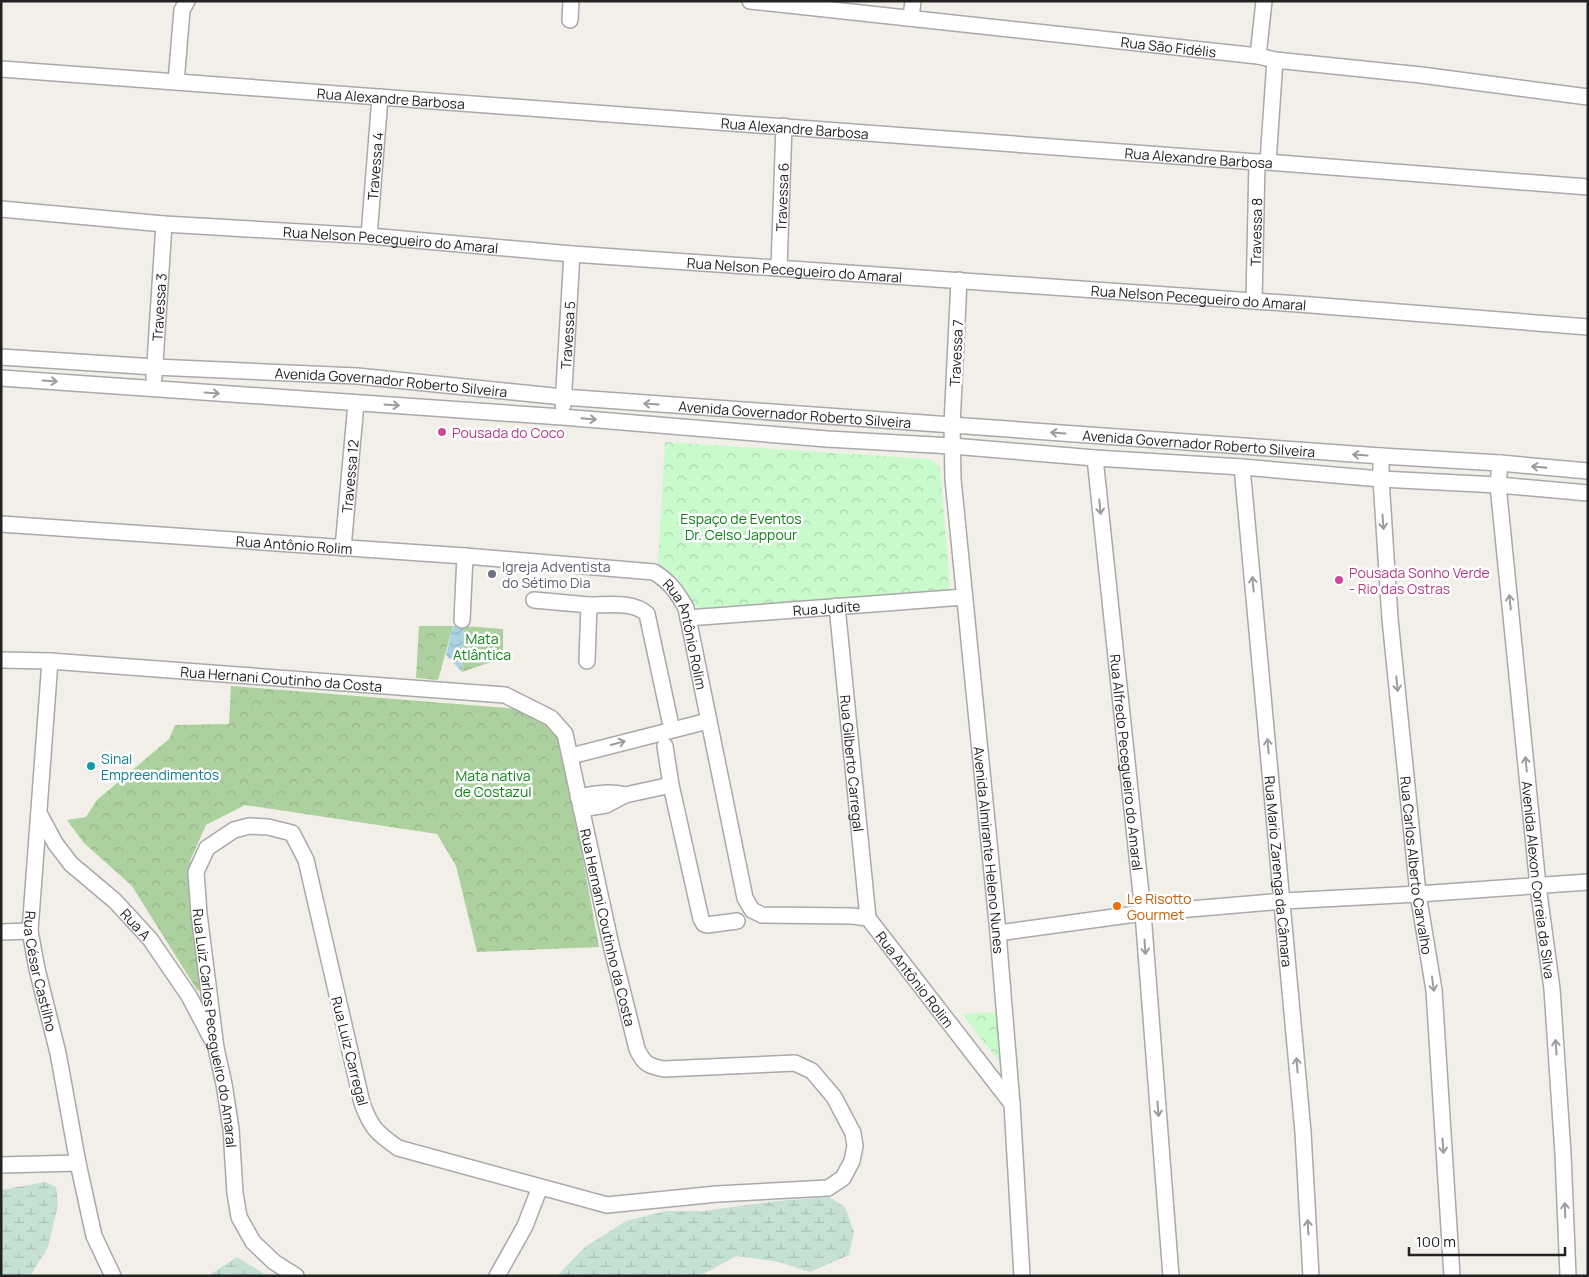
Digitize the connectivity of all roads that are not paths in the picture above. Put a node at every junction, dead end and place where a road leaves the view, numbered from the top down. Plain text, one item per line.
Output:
1 (187, 1) edge
2 (571, 1) edge
3 (750, 1) edge
4 (913, 1) edge
5 (1264, 1) edge
6 (911, 18) junction
7 (570, 20) dead end
8 (1258, 56) junction
9 (1275, 60) junction
10 (1, 68) edge
11 (176, 82) junction
12 (380, 97) junction
13 (1588, 97) edge
14 (784, 126) junction
15 (1263, 162) junction
16 (1588, 187) edge
17 (1, 209) edge
18 (164, 224) junction
19 (369, 236) junction
20 (572, 254) junction
21 (780, 267) junction
22 (959, 280) junction
23 (1254, 302) junction
24 (1588, 327) edge
25 (1, 357) edge
26 (155, 367) junction
27 (1, 378) edge
28 (154, 389) junction
29 (564, 397) junction
30 (356, 403) junction
31 (562, 417) junction
32 (952, 425) junction
33 (952, 446) junction
34 (1381, 456) junction
35 (1095, 458) junction
36 (1500, 463) junction
37 (1242, 467) junction
38 (1588, 471) edge
39 (1381, 479) junction
40 (1498, 485) junction
41 (1588, 493) edge
42 (1, 524) edge
43 (343, 548) junction
44 (464, 556) junction
45 (964, 597) junction
46 (534, 600) dead end
47 (589, 605) junction
48 (837, 606) junction
49 (688, 618) junction
50 (462, 620) dead end
51 (1, 660) edge
52 (50, 661) junction
53 (587, 661) dead end
54 (670, 721) dead end
55 (708, 721) junction
56 (665, 746) dead end
57 (571, 756) junction
58 (671, 785) junction
59 (579, 803) junction
60 (39, 813) junction
61 (292, 833) joint
62 (1588, 882) edge
63 (1538, 886) junction
64 (1418, 894) junction
65 (1283, 901) junction
66 (1143, 913) junction
67 (868, 918) junction
68 (737, 921) dead end
69 (1, 932) edge
70 (30, 932) junction
71 (998, 933) junction
72 (216, 1048) junction
73 (1012, 1104) junction
74 (78, 1163) junction
75 (1, 1165) edge
76 (508, 1178) joint
77 (540, 1187) junction
78 (113, 1276) edge
79 (296, 1276) edge
80 (497, 1276) edge
81 (1022, 1276) edge
82 (1171, 1276) edge
83 (1311, 1276) edge
84 (1452, 1276) edge
85 (1568, 1276) edge

1 - 11 street
2 - 7 street
3 - 6 street, Rua São Fidélis
4 - 6 street
5 - 8 street
6 - 8 street, Rua São Fidélis
8 - 9 street, Rua São Fidélis
9 - 13 street, Rua São Fidélis
9 - 15 street, Travessa 8
10 - 11 street, Rua Alexandre Barbosa
11 - 12 street, Rua Alexandre Barbosa
12 - 14 street, Rua Alexandre Barbosa
12 - 19 street, Travessa 4
14 - 15 street, Rua Alexandre Barbosa
14 - 21 street, Travessa 6
15 - 16 street, Rua Alexandre Barbosa
15 - 23 street, Travessa 8
17 - 18 street, Rua Nelson Pecegueiro do Amaral
18 - 19 street, Rua Nelson Pecegueiro do Amaral
18 - 26 street, Travessa 3
19 - 20 street, Rua Nelson Pecegueiro do Amaral
20 - 21 street, Rua Nelson Pecegueiro do Amaral
20 - 29 street, Travessa 5
21 - 22 street, Rua Nelson Pecegueiro do Amaral
22 - 23 street, Rua Nelson Pecegueiro do Amaral
22 - 32 street, Travessa 7
23 - 24 street, Rua Nelson Pecegueiro do Amaral
25 - 26 street, Avenida Governador Roberto Silveira
26 - 28 street, Travessa 3
26 - 29 street, Avenida Governador Roberto Silveira
27 -> 28 street, Avenida Governador Roberto Silveira
28 -> 30 street, Avenida Governador Roberto Silveira
29 - 31 street, Travessa 5
32 -> 29 street, Avenida Governador Roberto Silveira
30 -> 31 street, Avenida Governador Roberto Silveira
30 - 43 street, Travessa 12
31 -> 33 street, Avenida Governador Roberto Silveira
32 - 33 street, Avenida Almirante Heleno Nunes
34 -> 32 street, Avenida Governador Roberto Silveira
33 - 35 street, Avenida Governador Roberto Silveira
33 - 45 street, Avenida Almirante Heleno Nunes
34 - 36 street, Avenida Governador Roberto Silveira
34 - 39 street, Rua Carlos Alberto Carvalho
35 - 37 street, Avenida Governador Roberto Silveira
35 -> 66 street, Rua Alfredo Pecegueiro do Amaral
38 -> 36 street, Avenida Governador Roberto Silveira
36 - 40 street, Avenida Alexon Correia da Silva
37 - 39 street, Avenida Governador Roberto Silveira
65 -> 37 street, Rua Mario Zarenga da Câmara
39 - 40 street, Avenida Governador Roberto Silveira
39 -> 64 street, Rua Carlos Alberto Carvalho
40 - 41 street, Avenida Governador Roberto Silveira
63 -> 40 street, Avenida Alexon Correia da Silva
42 - 43 street, Rua Antônio Rolim
43 - 44 street, Rua Antônio Rolim
44 - 49 street, Rua Antônio Rolim
44 - 50 street
45 - 48 street, Rua Judite
45 - 71 street, Avenida Almirante Heleno Nunes
46 - 47 street
47 - 53 street
47 - 54 street
48 - 49 street, Rua Judite
48 - 67 street, Rua Gilberto Carregal
49 - 55 street, Rua Antônio Rolim
51 - 52 street, Rua Hernani Coutinho da Costa
52 - 57 street, Rua Hernani Coutinho da Costa
52 - 60 street, Rua César Castilho
57 -> 55 street
55 - 67 street, Rua Antônio Rolim
56 - 58 street
57 - 59 street, Rua Hernani Coutinho da Costa
58 - 59 street
58 - 68 street
59 - 77 street, Rua Hernani Coutinho da Costa
60 - 70 street, Rua César Castilho
60 - 72 street, Rua A
61 - 72 street, Rua Luiz Carlos Pecegueiro do Amaral
61 - 76 street, Rua Luiz Carregal
62 - 63 street
63 - 64 street
85 -> 63 street, Avenida Alexon Correia da Silva
64 - 65 street
64 -> 84 street, Rua Carlos Alberto Carvalho
65 - 66 street
83 -> 65 street, Rua Mario Zarenga da Câmara
66 - 71 street
66 -> 82 street, Rua Alfredo Pecegueiro do Amaral
67 - 73 street, Rua Antônio Rolim
69 - 70 street
70 - 74 street, Rua César Castilho
71 - 73 street, Avenida Almirante Heleno Nunes
72 - 79 street, Rua Luiz Carlos Pecegueiro do Amaral
73 - 81 street, Avenida Almirante Heleno Nunes
74 - 75 street
74 - 78 street, Rua César Castilho
76 - 77 street, Rua Hernani Coutinho da Costa
77 - 80 street

